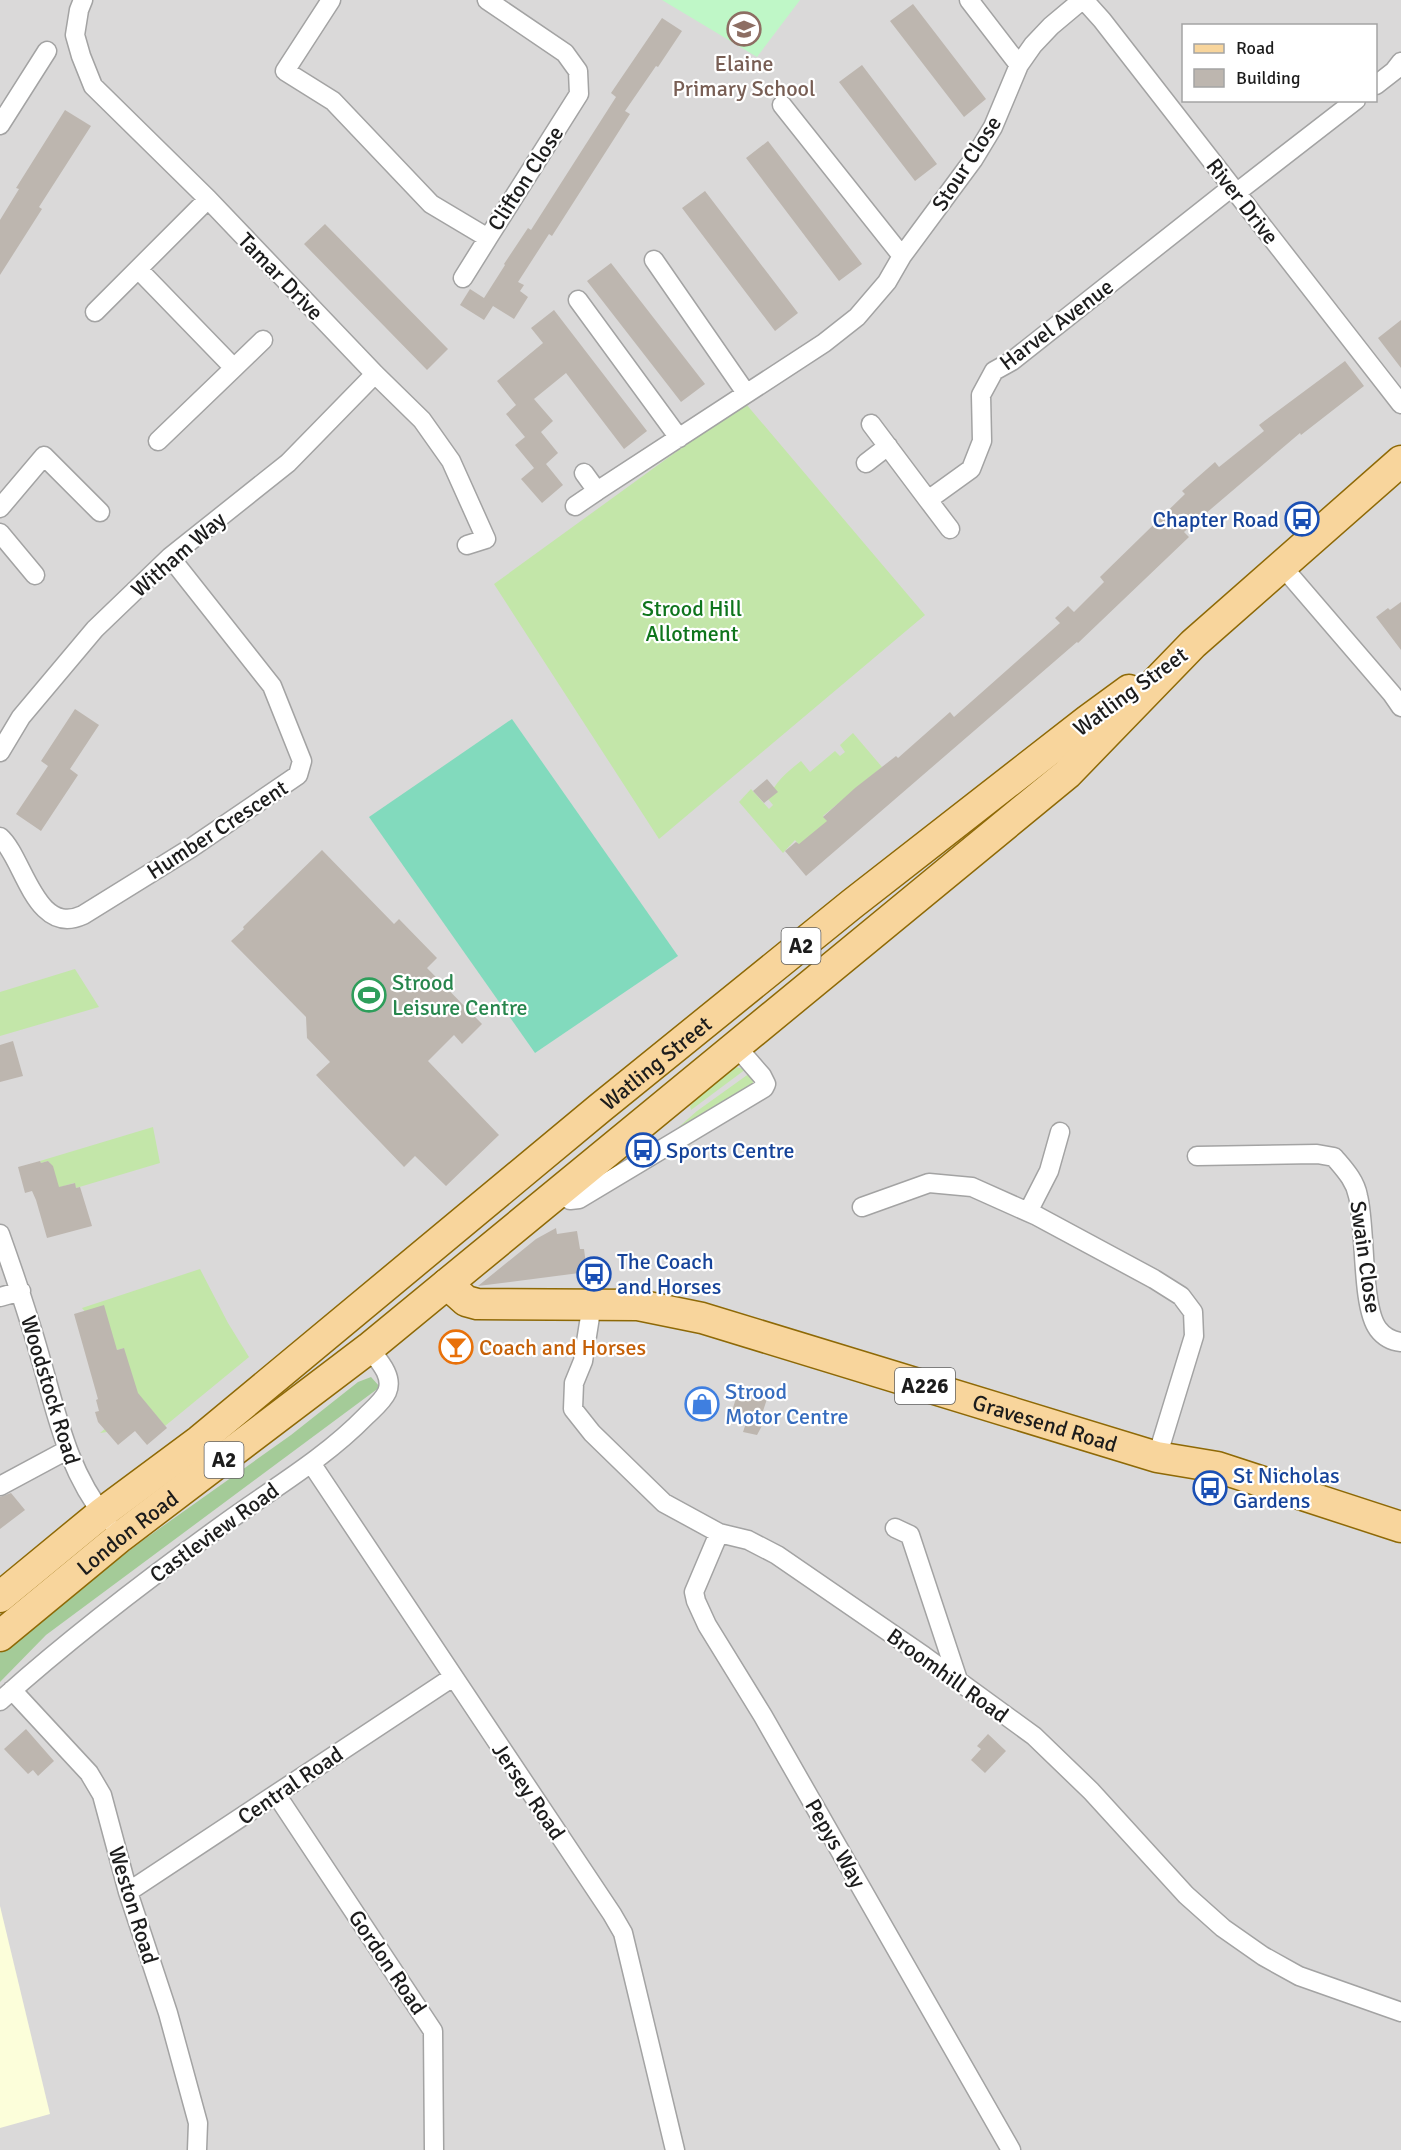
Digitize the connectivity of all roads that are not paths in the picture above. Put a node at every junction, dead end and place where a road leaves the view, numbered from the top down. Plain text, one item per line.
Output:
1 (83, 0) edge
2 (331, 0) edge
3 (487, 0) edge
4 (969, 0) edge
5 (1083, 0) edge
6 (47, 51) dead end
7 (1401, 62) edge
8 (1019, 65) junction
9 (1377, 84) edge
10 (1353, 102) edge
11 (782, 105) dead end
12 (0, 125) edge
13 (1234, 190) junction
14 (208, 199) junction
15 (488, 238) junction
16 (902, 255) junction
17 (654, 260) dead end
18 (138, 269) junction
19 (463, 278) dead end
20 (578, 300) dead end
21 (95, 312) dead end
22 (263, 340) dead end
23 (234, 368) junction
24 (375, 374) junction
25 (746, 393) junction
26 (1401, 404) edge
27 (871, 424) dead end
28 (679, 438) junction
29 (158, 441) dead end
30 (888, 446) junction
31 (1401, 461) edge
32 (866, 463) dead end
33 (584, 473) dead end
34 (597, 491) junction
35 (928, 500) junction
36 (575, 506) dead end
37 (0, 508) edge
38 (100, 512) dead end
39 (950, 529) dead end
40 (0, 533) edge
41 (466, 545) dead end
42 (170, 557) junction
43 (1282, 566) junction
44 (35, 575) dead end
45 (1193, 644) junction
46 (1401, 707) edge
47 (0, 752) edge
48 (0, 837) edge
49 (905, 907) junction
50 (763, 977) junction
51 (736, 1046) junction
52 (1060, 1132) dead end
53 (549, 1151) junction
54 (1197, 1156) dead end
55 (560, 1190) junction
56 (862, 1207) dead end
57 (1028, 1212) junction
58 (0, 1234) edge
59 (417, 1260) joint
60 (447, 1284) junction
61 (21, 1291) junction
62 (0, 1297) edge
63 (592, 1304) junction
64 (358, 1333) junction
65 (1401, 1342) edge
66 (256, 1435) junction
67 (67, 1450) junction
68 (1157, 1457) junction
69 (311, 1463) junction
70 (0, 1486) edge
71 (102, 1513) junction
72 (1401, 1527) edge
73 (895, 1528) dead end
74 (719, 1533) junction
75 (120, 1536) junction
76 (0, 1597) edge
77 (0, 1636) edge
78 (453, 1677) junction
79 (958, 1680) junction
80 (6, 1696) edge
81 (276, 1794) junction
82 (128, 1892) junction
83 (1401, 2012) edge
84 (197, 2150) edge
85 (434, 2150) edge
86 (675, 2150) edge
87 (1011, 2150) edge

1 - 14 street, Tamar Drive
2 - 15 street, Clifton Close
3 - 15 street, Clifton Close
4 - 8 street
5 - 8 street, Stour Close
5 - 13 street, River Drive
6 - 12 street
7 - 9 street
8 - 16 street, Stour Close
10 - 13 street, Harvel Avenue
11 - 16 street
13 - 26 street, River Drive
13 - 35 street, Harvel Avenue
14 - 18 street
14 - 24 street, Tamar Drive
15 - 19 street
16 - 25 street, Stour Close
17 - 25 street
18 - 21 street
18 - 23 street
20 - 28 street
22 - 23 street
23 - 29 street
24 - 41 street, Tamar Drive
24 - 42 street, Witham Way
25 - 28 street, Stour Close
27 - 30 street
28 - 34 street, Stour Close
30 - 32 street
30 - 35 street
31 - 43 main road, A2
33 - 34 street
34 - 36 street, Stour Close
35 - 39 street
37 - 38 street
40 - 44 street
42 - 47 street, Witham Way
42 - 48 street, Humber Crescent
43 - 45 main road, A2
43 - 46 street
45 - 49 main road, Watling Street / A2
45 - 50 main road, Watling Street / A2
49 - 50 main road, Watling Street
49 - 51 main road, Watling Street / A2
50 - 53 main road, Watling Street / A2
51 - 53 main road, Watling Street
51 - 55 main road, Watling Street / A2
51 - 55 street, Watling Street
52 - 57 street
53 - 59 main road, Watling Street / A2
54 - 65 street, Swain Close
55 - 60 main road, Watling Street / A2
56 - 57 street
57 - 68 street
58 - 61 street, Woodstock Road
59 - 64 main road, London Road / A2
60 - 63 main road, Gravesend Road / A226
60 - 64 main road, London Road / A2
61 - 62 street
61 - 67 street, Woodstock Road
63 - 68 main road, Gravesend Road / A226
63 - 74 street, Broomhill Road
64 - 66 main road, London Road / A2
64 - 69 street, Castleview Road
64 - 71 main road, London Road / A2
66 - 71 main road, London Road
66 - 75 main road, London Road / A2
67 - 70 street
67 - 71 street, Woodstock Road
68 - 72 main road, Gravesend Road / A226
69 - 78 street, Jersey Road
69 - 80 street, Castleview Road
71 - 75 street, Woodstock Road
71 - 76 main road, London Road / A2
73 - 79 street
74 - 79 street, Broomhill Road
74 - 87 street, Pepys Way
75 - 77 main road, London Road / A2
78 - 81 street, Central Road
78 - 86 street, Jersey Road
79 - 83 street, Broomhill Road
80 - 82 street, Weston Road
81 - 82 street, Central Road
81 - 85 street, Gordon Road
82 - 84 street, Weston Road

